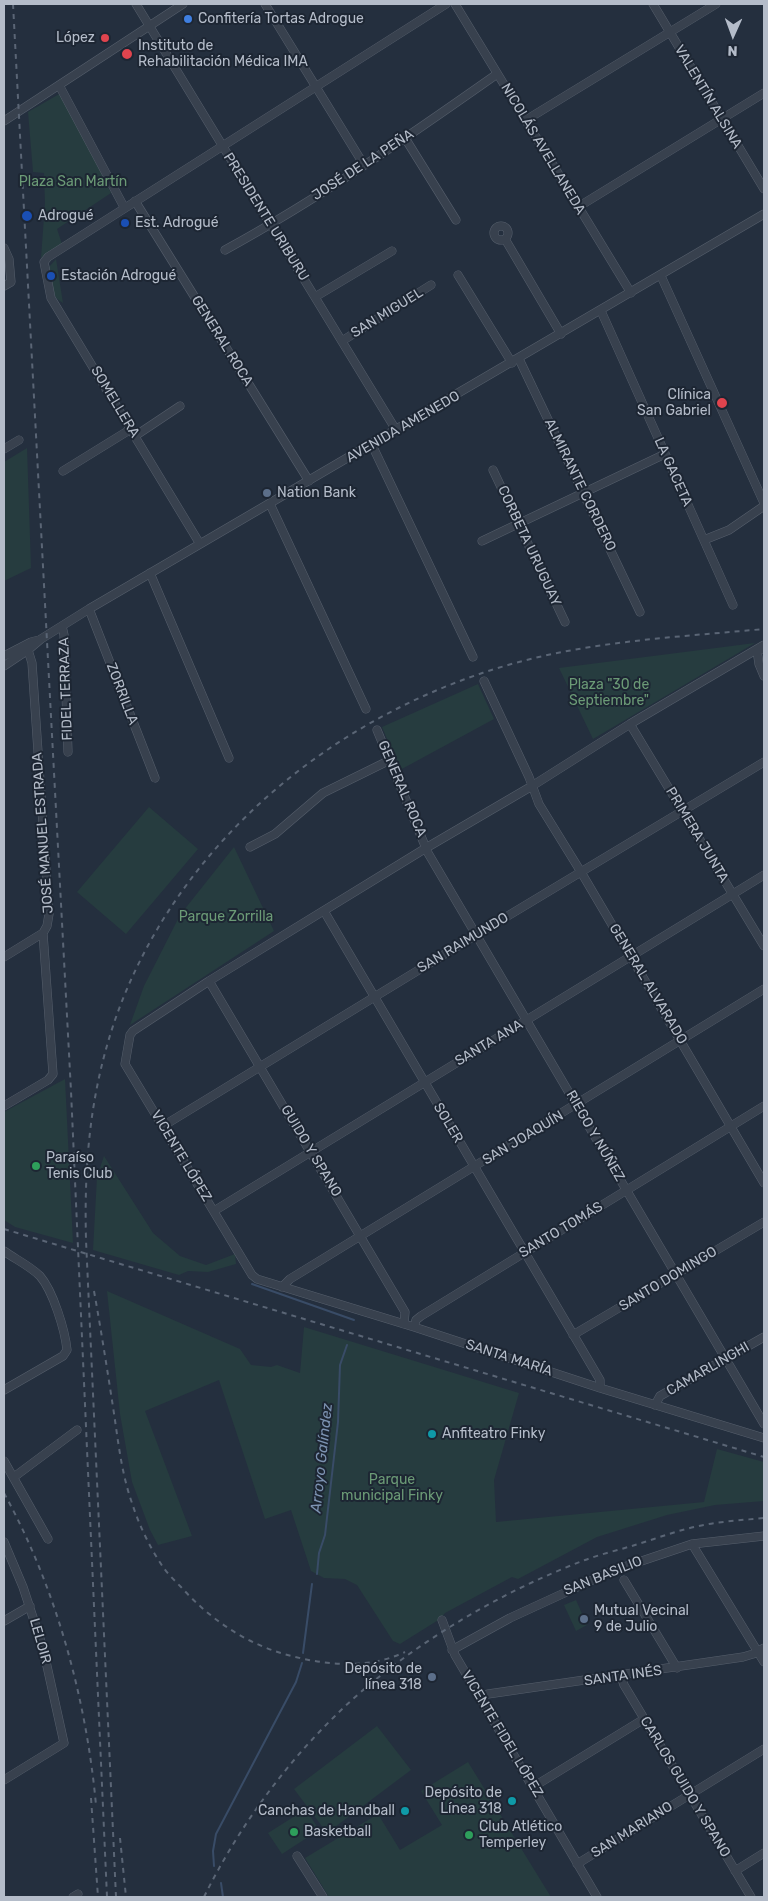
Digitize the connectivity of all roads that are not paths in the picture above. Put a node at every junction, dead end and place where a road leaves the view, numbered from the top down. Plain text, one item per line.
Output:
1 (136, 4) edge
2 (183, 4) edge
3 (265, 4) edge
4 (446, 4) edge
5 (455, 4) edge
6 (653, 4) edge
7 (716, 4) edge
8 (149, 26) junction
9 (670, 32) junction
10 (497, 74) junction
11 (59, 85) junction
12 (316, 85) junction
13 (764, 93) edge
14 (721, 119) junction
15 (526, 120) junction
16 (4, 121) edge
17 (405, 138) junction
18 (222, 146) junction
19 (364, 165) junction
20 (764, 189) edge
21 (135, 201) junction
22 (124, 207) junction
23 (578, 207) junction
24 (764, 214) edge
25 (456, 220) dead end
26 (270, 225) junction
27 (505, 240) dead end
28 (4, 248) edge
29 (225, 250) dead end
30 (392, 251) dead end
31 (458, 275) dead end
32 (661, 276) junction
33 (7, 284) edge
34 (431, 285) dead end
35 (631, 293) junction
36 (315, 297) junction
37 (602, 311) junction
38 (562, 334) junction
39 (342, 341) junction
40 (516, 361) junction
41 (180, 406) dead end
42 (396, 430) junction
43 (133, 432) junction
44 (19, 440) dead end
45 (372, 445) junction
46 (4, 449) edge
47 (665, 454) junction
48 (493, 470) dead end
49 (63, 471) dead end
50 (310, 481) junction
51 (584, 492) junction
52 (270, 504) junction
53 (764, 504) edge
54 (518, 524) junction
55 (704, 540) junction
56 (482, 541) dead end
57 (200, 544) junction
58 (150, 573) junction
59 (733, 605) dead end
60 (89, 609) junction
61 (640, 612) dead end
62 (565, 622) dead end
63 (62, 626) junction
64 (41, 639) junction
65 (764, 645) edge
66 (760, 649) edge
67 (28, 650) junction
68 (4, 656) edge
69 (474, 657) dead end
70 (4, 666) edge
71 (764, 676) edge
72 (484, 681) dead end
73 (366, 709) dead end
74 (630, 724) junction
75 (377, 730) dead end
76 (68, 752) dead end
77 (229, 758) dead end
78 (390, 760) junction
79 (764, 762) edge
80 (155, 778) dead end
81 (532, 786) junction
82 (683, 811) junction
83 (250, 847) dead end
84 (426, 848) junction
85 (581, 872) junction
86 (764, 875) edge
87 (732, 894) junction
88 (324, 911) junction
89 (43, 934) junction
90 (476, 935) junction
91 (764, 946) edge
92 (4, 957) edge
93 (632, 957) junction
94 (209, 981) junction
95 (764, 989) edge
96 (374, 997) junction
97 (527, 1020) junction
98 (681, 1040) junction
99 (261, 1068) junction
100 (423, 1082) junction
101 (576, 1105) junction
102 (4, 1106) edge
103 (764, 1106) edge
104 (163, 1126) junction
105 (731, 1126) junction
106 (312, 1153) junction
107 (474, 1167) junction
108 (764, 1183) edge
109 (626, 1191) junction
110 (214, 1211) junction
111 (764, 1222) edge
112 (362, 1237) junction
113 (4, 1251) edge
114 (524, 1252) junction
115 (674, 1274) junction
116 (254, 1277) joint
117 (282, 1287) junction
118 (404, 1324) junction
119 (414, 1327) junction
120 (573, 1336) junction
121 (764, 1337) edge
122 (726, 1359) junction
123 (600, 1388) junction
124 (4, 1390) edge
125 (655, 1405) junction
126 (761, 1412) edge
127 (764, 1424) edge
128 (77, 1430) dead end
129 (764, 1437) edge
130 (4, 1461) edge
131 (14, 1477) junction
132 (764, 1536) edge
133 (48, 1539) dead end
134 (4, 1542) edge
135 (692, 1544) junction
136 (624, 1580) dead end
137 (30, 1606) junction
138 (442, 1620) dead end
139 (4, 1621) edge
140 (452, 1650) junction
141 (761, 1650) edge
142 (764, 1662) edge
143 (677, 1668) junction
144 (621, 1676) junction
145 (480, 1697) junction
146 (644, 1719) junction
147 (764, 1749) edge
148 (4, 1780) edge
149 (533, 1787) junction
150 (690, 1794) junction
151 (764, 1853) edge
152 (297, 1856) dead end
153 (577, 1864) junction
154 (735, 1871) junction
155 (323, 1897) edge
156 (597, 1897) edge
157 (751, 1897) edge

1 - 8 street, PRESIDENTE URIBURU
2 - 8 street
3 - 12 street
4 - 12 street
5 - 10 street, NICOLÁS AVELLANEDA
6 - 9 street, VALENTÍN ALSINA
7 - 9 street
8 - 11 street
8 - 18 street, PRESIDENTE URIBURU
9 - 14 street, VALENTÍN ALSINA
9 - 15 street
10 - 15 street, NICOLÁS AVELLANEDA
10 - 17 street, JOSÉ DE LA PEÑA
11 - 16 street
11 - 22 street
12 - 18 street
12 - 19 street
13 - 14 street
14 - 20 street, VALENTÍN ALSINA
14 - 23 street
15 - 23 street, NICOLÁS AVELLANEDA
17 - 19 street, JOSÉ DE LA PEÑA
17 - 25 street
18 - 21 street
18 - 26 street, PRESIDENTE URIBURU
19 - 26 street, JOSÉ DE LA PEÑA
21 - 22 street
21 - 50 street, GENERAL ROCA
22 - 43 street, SOMELLERA
23 - 35 street, NICOLÁS AVELLANEDA
24 - 32 street, AVENIDA AMENEDO
26 - 29 street, JOSÉ DE LA PEÑA
26 - 36 street, PRESIDENTE URIBURU
27 - 38 street
28 - 33 street
30 - 36 street
31 - 40 street, ALMIRANTE CORDERO
32 - 35 street, AVENIDA AMENEDO
32 - 53 street
34 - 39 street, SAN MIGUEL
35 - 37 street, AVENIDA AMENEDO
36 - 39 street, PRESIDENTE URIBURU
37 - 38 street, AVENIDA AMENEDO
37 - 47 street, LA GACETA
38 - 40 street, AVENIDA AMENEDO
39 - 42 street, PRESIDENTE URIBURU
40 - 42 street, AVENIDA AMENEDO
40 - 51 street, ALMIRANTE CORDERO
41 - 43 street
42 - 45 street, AVENIDA AMENEDO
43 - 49 street
43 - 57 street, SOMELLERA
44 - 46 street
45 - 50 street, AVENIDA AMENEDO
45 - 69 street
47 - 51 street
47 - 55 street, LA GACETA
48 - 54 street, CORBETA URUGUAY
50 - 52 street, AVENIDA AMENEDO
51 - 54 street
51 - 61 street, ALMIRANTE CORDERO
52 - 57 street, AVENIDA AMENEDO
52 - 73 street
53 - 55 street
54 - 56 street
54 - 62 street, CORBETA URUGUAY
55 - 59 street, LA GACETA
57 - 58 street, AVENIDA AMENEDO
58 - 60 street, AVENIDA AMENEDO
58 - 77 street
60 - 63 street, AVENIDA AMENEDO
60 - 80 street, ZORRILLA
63 - 64 street, AVENIDA AMENEDO
63 - 76 street, FIDEL TERRAZA
64 - 67 street, AVENIDA AMENEDO
64 - 68 street, AVENIDA AMENEDO
65 - 66 street
66 - 71 street
66 - 74 street
67 - 70 street, AVENIDA AMENEDO
67 - 89 street, JOSÉ MANUEL ESTRADA
72 - 81 street
74 - 81 street
74 - 82 street, PRIMERA JUNTA
75 - 78 street, GENERAL ROCA
78 - 83 street
78 - 84 street, GENERAL ROCA
79 - 82 street, SAN RAIMUNDO
81 - 84 street
81 - 85 street, GENERAL ALVARADO
82 - 85 street, SAN RAIMUNDO
82 - 87 street, PRIMERA JUNTA
84 - 88 street
84 - 90 street, RIEGO Y NÚÑEZ
85 - 90 street, SAN RAIMUNDO
85 - 93 street, GENERAL ALVARADO
86 - 87 street, SANTA ANA
87 - 91 street, PRIMERA JUNTA
87 - 93 street, SANTA ANA
88 - 94 street
88 - 96 street, SOLER
89 - 92 street
89 - 102 street, JOSÉ MANUEL ESTRADA
90 - 96 street, SAN RAIMUNDO
90 - 97 street, RIEGO Y NÚÑEZ
93 - 97 street, SANTA ANA
93 - 98 street, GENERAL ALVARADO
94 - 99 street, GUIDO Y SPANO
94 - 104 street, VICENTE LÓPEZ
95 - 98 street, SAN JOAQUÍN
96 - 99 street, SAN RAIMUNDO
96 - 100 street, SOLER
97 - 100 street, SANTA ANA
97 - 101 street, RIEGO Y NÚÑEZ
98 - 101 street, SAN JOAQUÍN
98 - 105 street, GENERAL ALVARADO
99 - 104 street, SAN RAIMUNDO
99 - 106 street, GUIDO Y SPANO
100 - 106 street, SANTA ANA
100 - 107 street, SOLER
101 - 107 street, SAN JOAQUÍN
101 - 109 street, RIEGO Y NÚÑEZ
103 - 105 street, SANTO TOMÁS
104 - 110 street, VICENTE LÓPEZ
105 - 108 street, GENERAL ALVARADO
105 - 109 street, SANTO TOMÁS
106 - 110 street, SANTA ANA
106 - 112 street, GUIDO Y SPANO
107 - 112 street, SAN JOAQUÍN
107 - 114 street, SOLER
109 - 114 street, SANTO TOMÁS
109 - 115 street, RIEGO Y NÚÑEZ
110 - 116 street, VICENTE LÓPEZ
111 - 115 street, SANTO DOMINGO
112 - 117 street, SAN JOAQUÍN
112 - 118 street, GUIDO Y SPANO
113 - 124 street
114 - 119 street, SANTO TOMÁS
114 - 120 street, SOLER
115 - 120 street, SANTO DOMINGO
115 - 122 street, RIEGO Y NÚÑEZ
116 - 117 street, SANTA MARÍA
117 - 118 street, SANTA MARÍA
118 - 119 street, SANTA MARÍA
119 - 123 street, SANTA MARÍA
120 - 123 street, SOLER
121 - 122 street, CAMARLINGHI
122 - 125 street, CAMARLINGHI
122 - 126 street, RIEGO Y NÚÑEZ
123 - 125 street, SANTA MARÍA
125 - 129 street, SANTA MARÍA
126 - 127 street, RIEGO Y NÚÑEZ
128 - 131 street
130 - 131 street
131 - 133 street
132 - 135 street, SAN BASILIO
134 - 137 street, LELOIR
135 - 140 street, SAN BASILIO
135 - 141 street
136 - 143 street
137 - 139 street
137 - 148 street, LELOIR
138 - 140 street, VICENTE FIDEL LÓPEZ
140 - 145 street, VICENTE FIDEL LÓPEZ
141 - 142 street
141 - 143 street, SANTA INÉS
143 - 144 street, SANTA INÉS
144 - 145 street, SANTA INÉS
144 - 146 street, CARLOS GUIDO Y SPANO
145 - 149 street, VICENTE FIDEL LÓPEZ
146 - 149 street
146 - 150 street, CARLOS GUIDO Y SPANO
147 - 150 street, SAN MARIANO
149 - 153 street, VICENTE FIDEL LÓPEZ
150 - 153 street, SAN MARIANO
150 - 154 street, CARLOS GUIDO Y SPANO
151 - 154 street
152 - 155 street
153 - 156 street, VICENTE FIDEL LÓPEZ
154 - 157 street, CARLOS GUIDO Y SPANO

